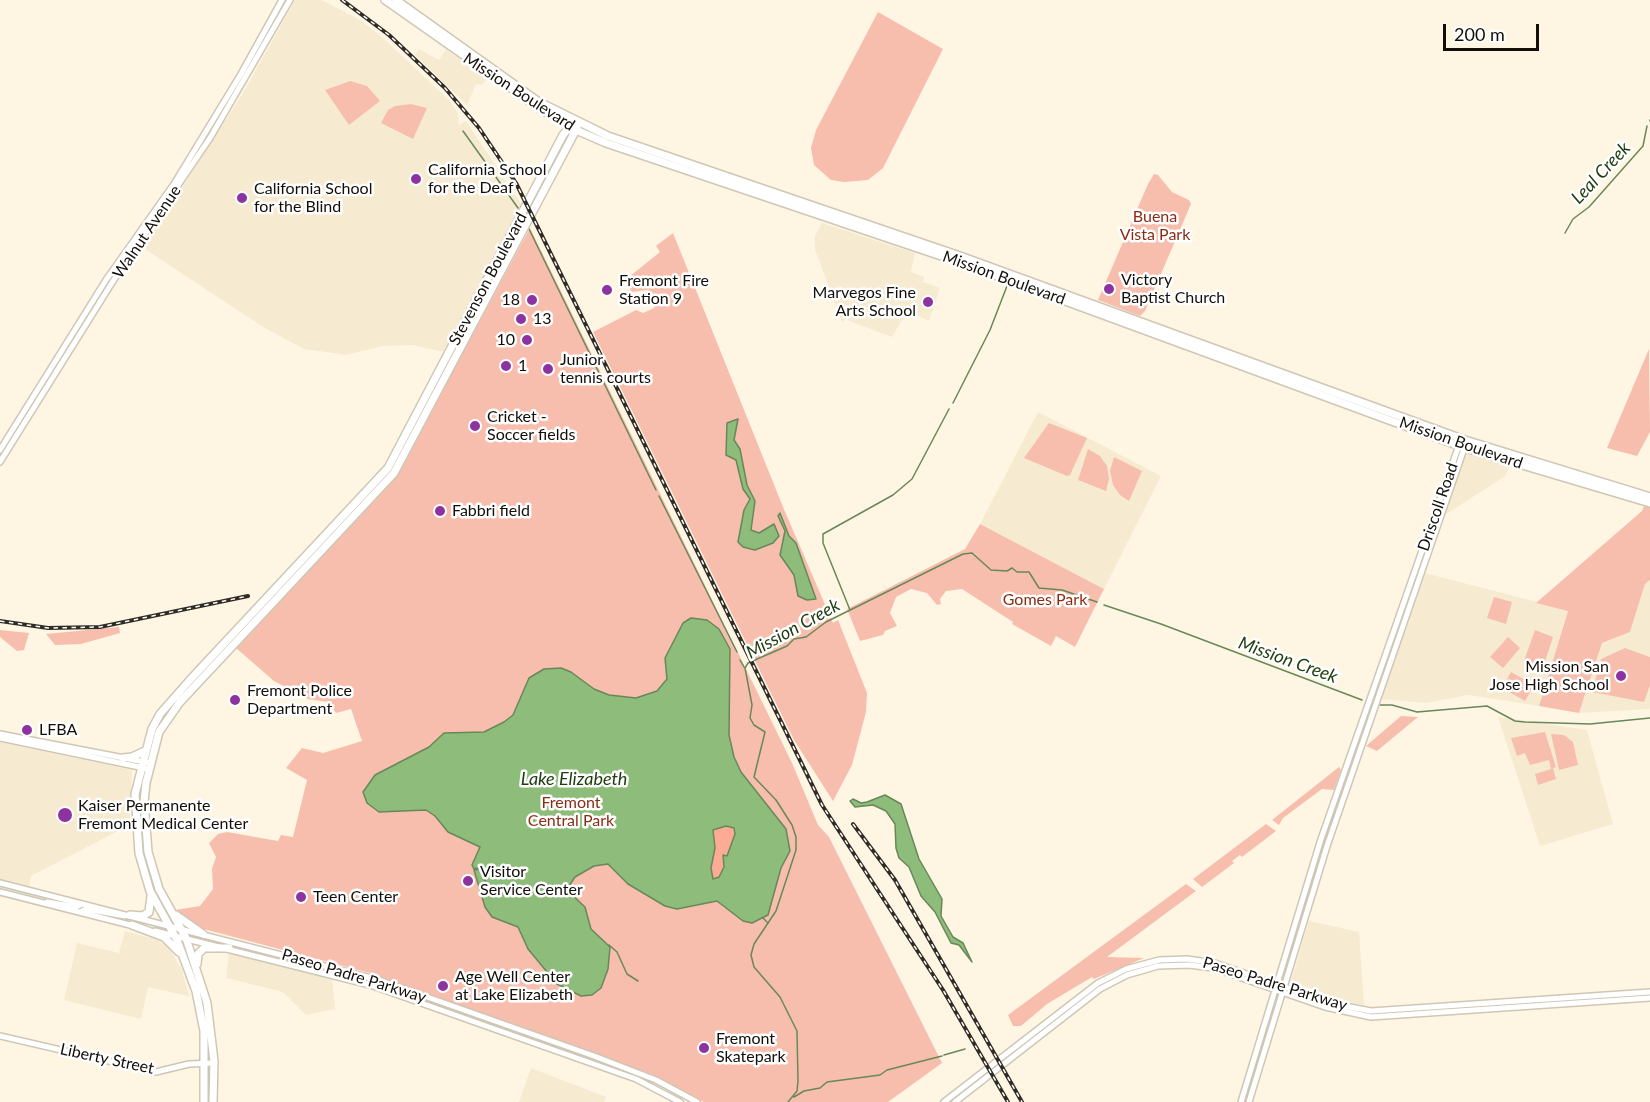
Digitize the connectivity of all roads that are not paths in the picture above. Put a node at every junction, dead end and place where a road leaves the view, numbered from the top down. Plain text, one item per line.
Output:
1 (282, 0) edge
2 (290, 0) edge
3 (385, 0) edge
4 (396, 0) edge
5 (568, 126) junction
6 (577, 127) junction
7 (563, 135) junction
8 (553, 172) junction
9 (530, 199) junction
10 (1465, 445) junction
11 (0, 450) edge
12 (0, 462) edge
13 (1650, 497) edge
14 (1650, 503) edge
15 (0, 734) edge
16 (0, 738) edge
17 (145, 751) junction
18 (123, 761) junction
19 (141, 764) junction
20 (149, 766) junction
21 (138, 776) junction
22 (0, 883) edge
23 (150, 891) junction
24 (0, 892) edge
25 (45, 903) junction
26 (82, 904) junction
27 (170, 909) junction
28 (80, 912) junction
29 (130, 915) junction
30 (132, 925) junction
31 (170, 926) junction
32 (181, 928) junction
33 (203, 934) junction
34 (175, 935) junction
35 (186, 938) junction
36 (229, 948) junction
37 (193, 968) junction
38 (1116, 973) junction
39 (1284, 974) junction
40 (1263, 982) junction
41 (1279, 988) junction
42 (1095, 992) junction
43 (1650, 992) edge
44 (1296, 994) junction
45 (1650, 998) edge
46 (1272, 1000) junction
47 (1278, 1004) junction
48 (0, 1036) edge
49 (214, 1063) junction
50 (205, 1064) junction
51 (204, 1102) edge
52 (213, 1102) edge
53 (680, 1102) edge
54 (697, 1102) edge
55 (944, 1102) edge
56 (955, 1102) edge
57 (1241, 1102) edge
58 (1249, 1102) edge

1 - 11 main road, Walnut Avenue
2 - 12 main road, Walnut Avenue
3 - 5 main road, Mission Boulevard
4 - 6 main road, Mission Boulevard
5 - 6 main road
5 - 7 main road, Stevenson Boulevard
6 - 8 main road, Stevenson Boulevard
6 - 10 main road, Mission Boulevard
7 - 8 main road
7 - 9 main road, Stevenson Boulevard
8 - 9 main road
8 - 20 main road, Stevenson Boulevard
9 - 17 main road, Stevenson Boulevard
10 - 13 main road, Mission Boulevard
10 - 14 main road, Mission Boulevard
10 - 39 main road, Driscoll Road
10 - 39 main road, Driscoll Road
15 - 18 main road
16 - 18 main road
17 - 18 main road
17 - 19 main road, Stevenson Boulevard
18 - 19 main road
18 - 21 main road
19 - 20 main road
19 - 21 main road, Stevenson Boulevard
20 - 27 main road, Stevenson Boulevard
21 - 23 main road, Stevenson Boulevard
22 - 26 main road, Paseo Padre Parkway
23 - 29 main road
23 - 31 main road, Stevenson Boulevard
24 - 25 main road, Paseo Padre Parkway
25 - 26 main road
25 - 28 main road, Paseo Padre Parkway
26 - 29 main road, Paseo Padre Parkway
27 - 32 main road, Stevenson Boulevard
27 - 33 main road
28 - 29 main road
28 - 30 main road, Paseo Padre Parkway
29 - 31 main road, Paseo Padre Parkway
30 - 34 main road, Paseo Padre Parkway
30 - 37 main road
31 - 32 main road, Paseo Padre Parkway
31 - 34 main road, Stevenson Boulevard
32 - 33 main road, Paseo Padre Parkway
32 - 35 main road, Stevenson Boulevard
33 - 54 main road, Paseo Padre Parkway
34 - 35 main road, Paseo Padre Parkway
34 - 37 main road, Stevenson Boulevard
35 - 36 main road, Paseo Padre Parkway
35 - 37 main road, Stevenson Boulevard
36 - 37 main road
36 - 53 main road, Paseo Padre Parkway
37 - 49 main road, Stevenson Boulevard
37 - 50 main road, Stevenson Boulevard
38 - 40 main road, Paseo Padre Parkway
38 - 42 main road
38 - 55 main road, Paseo Padre Parkway
39 - 40 main road
39 - 41 main road, Driscoll Road
39 - 44 main road
40 - 41 main road, Paseo Padre Parkway
40 - 42 main road, Paseo Padre Parkway
40 - 46 main road
41 - 44 main road, Paseo Padre Parkway
41 - 46 main road, Driscoll Road
41 - 47 main road, Driscoll Road
42 - 56 main road, Paseo Padre Parkway
43 - 44 main road, Paseo Padre Parkway
44 - 45 main road, Paseo Padre Parkway
44 - 47 main road
46 - 57 main road, Driscoll Road
47 - 58 main road, Driscoll Road
48 - 50 main road, Liberty Street
49 - 50 main road, Liberty Street
49 - 52 main road, Stevenson Boulevard
50 - 51 main road, Stevenson Boulevard

